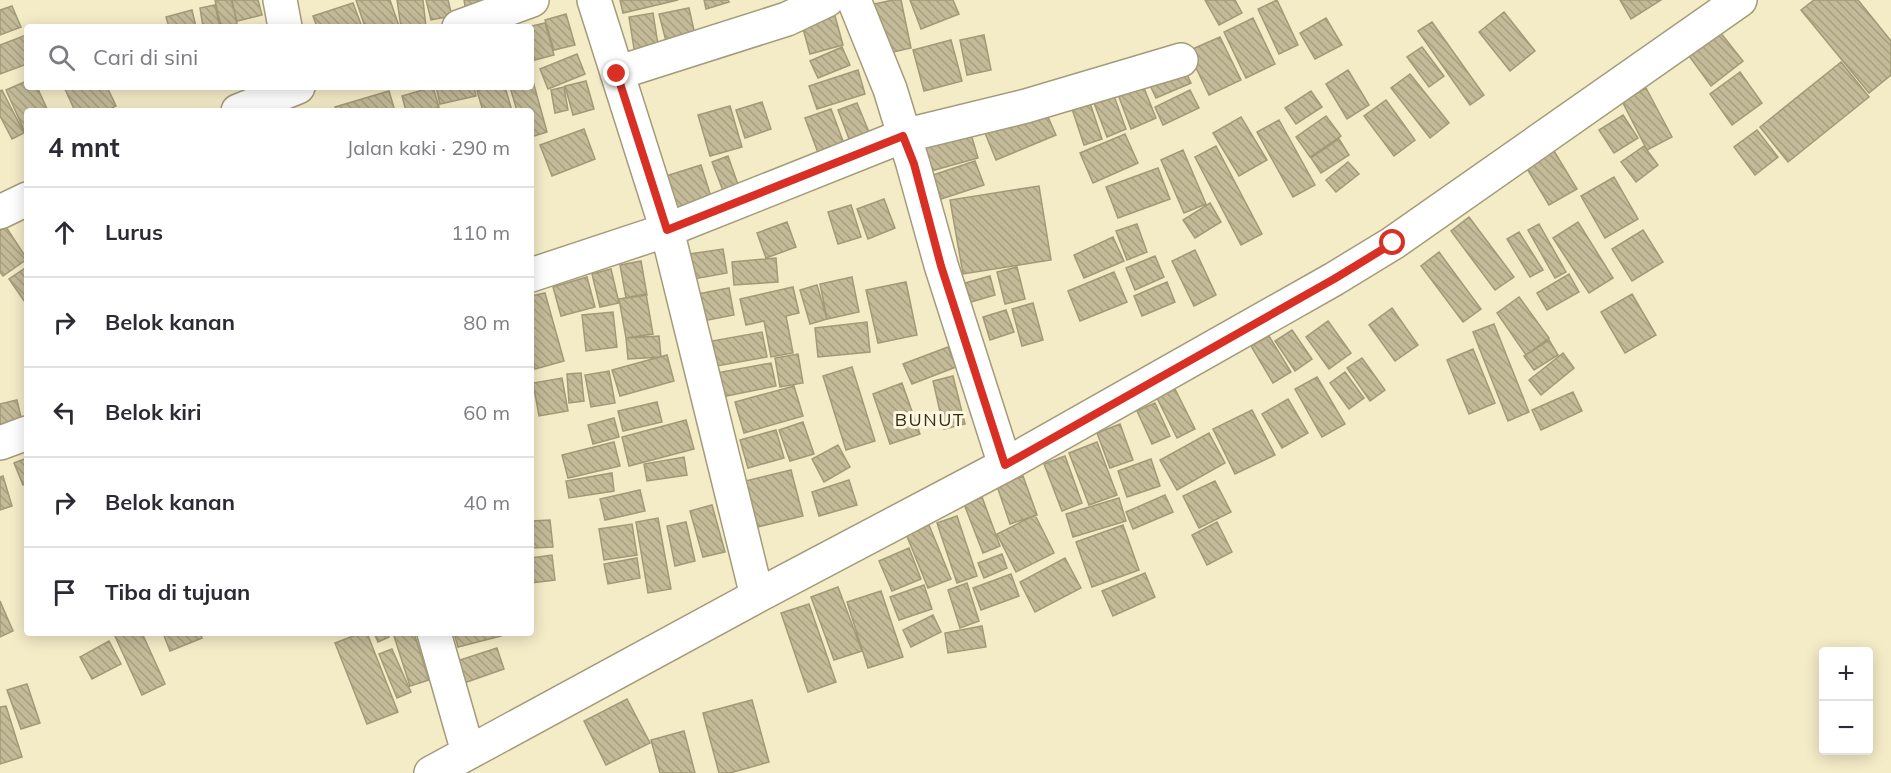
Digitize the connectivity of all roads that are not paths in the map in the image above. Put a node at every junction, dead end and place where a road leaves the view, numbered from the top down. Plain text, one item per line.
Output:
1 (280, 0) edge
2 (532, 0) edge
3 (594, 0) edge
4 (826, 0) edge
5 (854, 0) edge
6 (1740, 0) edge
7 (284, 24) edge
8 (467, 24) edge
9 (1181, 60) dead end
10 (617, 74) junction
11 (290, 90) edge
12 (298, 90) edge
13 (245, 108) edge
14 (302, 108) edge
15 (903, 136) junction
16 (667, 230) junction
17 (534, 274) edge
18 (24, 434) edge
19 (0, 443) edge
20 (1005, 465) junction
21 (757, 596) junction
22 (435, 636) edge
23 (468, 752) junction
24 (431, 773) edge

1 - 7 street
2 - 8 street
3 - 10 street
4 - 10 street
5 - 15 street
6 - 20 street
9 - 15 street
10 - 16 street
11 - 13 street
12 - 14 street
15 - 16 street
15 - 20 street
16 - 17 street
16 - 21 street
18 - 19 street
20 - 21 street
21 - 23 street
22 - 23 street
23 - 24 street

